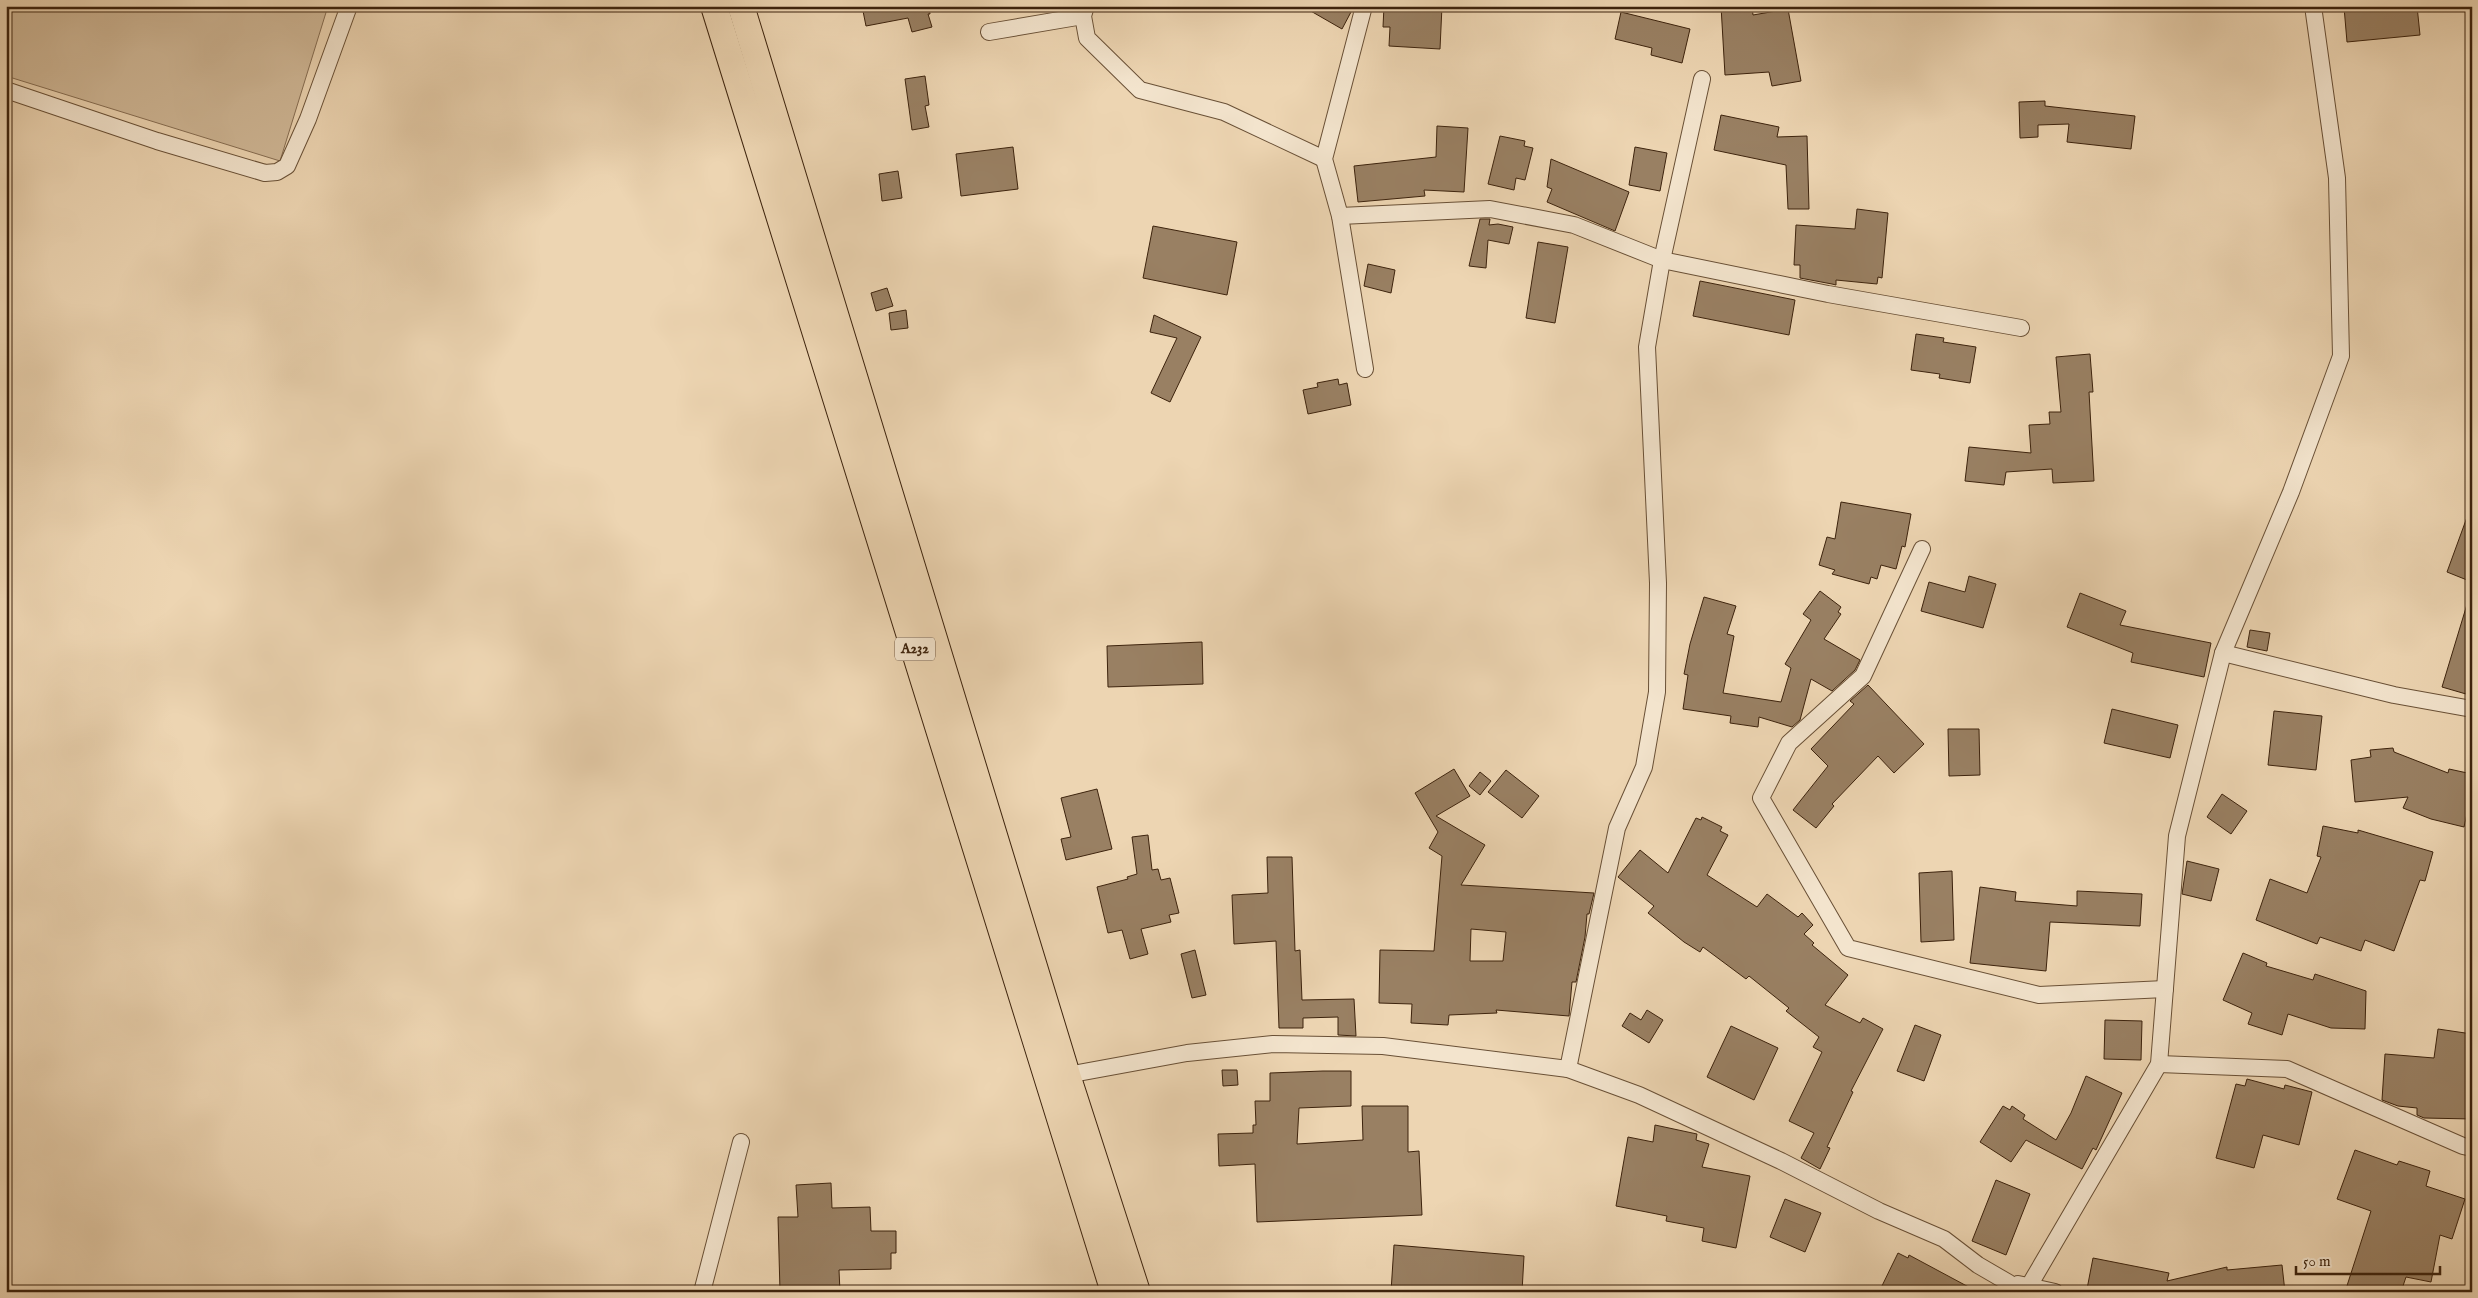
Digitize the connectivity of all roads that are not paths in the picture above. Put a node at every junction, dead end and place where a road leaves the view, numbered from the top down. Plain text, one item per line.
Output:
1 (349, 6) edge
2 (714, 6) edge
3 (742, 6) edge
4 (1364, 6) edge
5 (2313, 6) edge
6 (1085, 11) edge
7 (989, 32) dead end
8 (1702, 80) dead end
9 (6, 90) edge
10 (1324, 159) junction
11 (1340, 216) junction
12 (1662, 260) junction
13 (2021, 328) dead end
14 (1365, 369) dead end
15 (1922, 549) dead end
16 (2224, 653) junction
17 (2472, 709) edge
18 (2165, 989) junction
19 (2159, 1064) junction
20 (1568, 1069) junction
21 (1068, 1075) junction
22 (741, 1142) dead end
23 (2472, 1148) edge
24 (2029, 1286) junction
25 (2006, 1287) edge
26 (702, 1292) edge
27 (1114, 1292) edge
28 (1138, 1292) edge
29 (2054, 1292) edge

1 - 9 street
2 - 27 highway, A232
3 - 21 highway, A232
4 - 10 street
5 - 16 street
6 - 7 street
6 - 10 street
8 - 12 street
10 - 11 street
11 - 12 street
11 - 14 street
12 - 13 street
12 - 20 street
15 - 18 street
16 - 17 street
16 - 18 street
18 - 19 street
19 - 23 street
19 - 24 street
20 - 21 street
20 - 25 street
21 - 28 highway, A232
22 - 26 street
24 - 25 street
24 - 29 street

